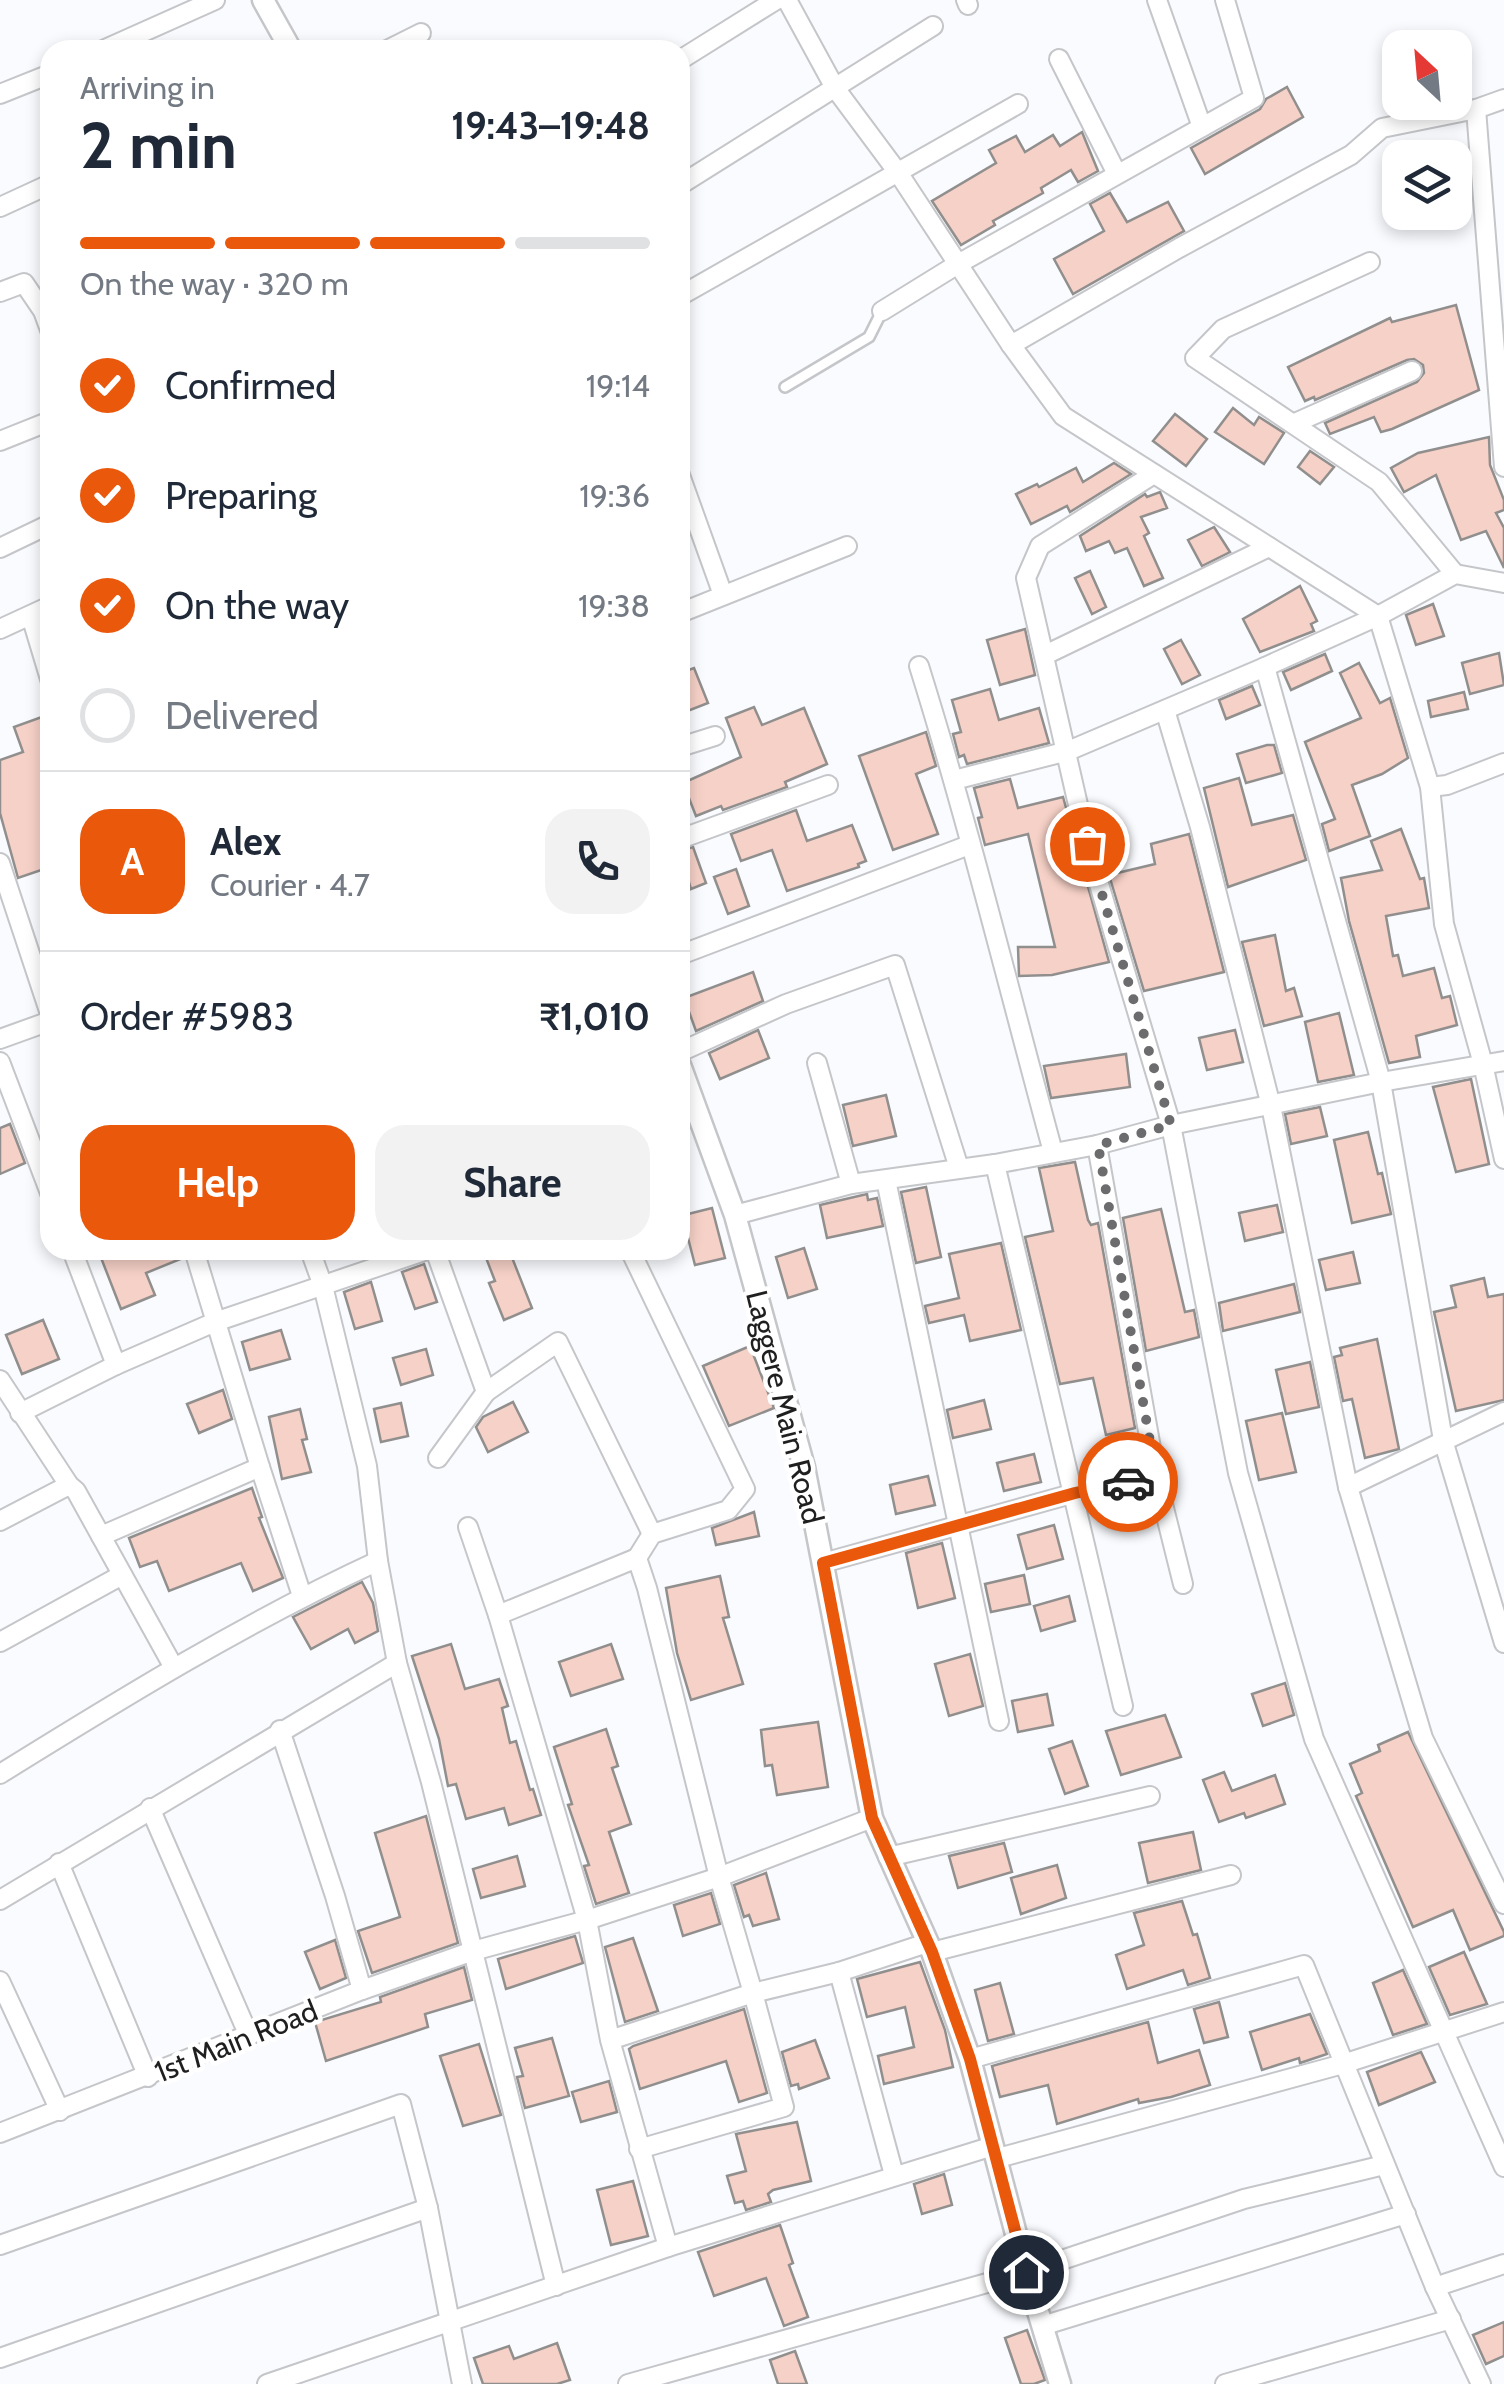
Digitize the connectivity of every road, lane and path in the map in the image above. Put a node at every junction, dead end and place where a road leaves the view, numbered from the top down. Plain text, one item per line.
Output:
1 (215, 0) edge
2 (263, 0) edge
3 (776, 0) edge
4 (787, 0) edge
5 (1157, 0) edge
6 (1224, 0) edge
7 (933, 26) dead end
8 (422, 33) dead end
9 (125, 40) edge
10 (285, 40) edge
11 (408, 40) edge
12 (690, 54) edge
13 (1059, 59) dead end
14 (40, 78) edge
15 (834, 88) junction
16 (0, 94) edge
17 (1504, 99) edge
18 (1018, 104) dead end
19 (1476, 109) junction
20 (1202, 127) junction
21 (898, 174) junction
22 (1117, 174) junction
23 (690, 179) edge
24 (40, 189) edge
25 (0, 207) edge
26 (1370, 262) dead end
27 (958, 264) junction
28 (690, 290) edge
29 (0, 292) edge
30 (40, 301) edge
31 (882, 311) joint
32 (1012, 345) junction
33 (1412, 370) dead end
34 (785, 387) dead end
35 (1295, 422) junction
36 (40, 425) edge
37 (0, 441) edge
38 (1504, 467) edge
39 (1154, 474) junction
40 (690, 503) edge
41 (40, 529) edge
42 (847, 546) dead end
43 (1268, 546) junction
44 (0, 548) edge
45 (1456, 574) junction
46 (1504, 583) edge
47 (723, 595) junction
48 (690, 609) edge
49 (40, 611) edge
50 (31, 616) junction
51 (1378, 616) junction
52 (0, 629) edge
53 (40, 646) edge
54 (1044, 654) junction
55 (919, 666) dead end
56 (1265, 667) junction
57 (1164, 710) junction
58 (716, 736) dead end
59 (690, 744) edge
60 (1068, 751) junction
61 (1504, 763) edge
62 (954, 780) junction
63 (828, 785) dead end
64 (1430, 786) junction
65 (690, 835) edge
66 (969, 846) junction
67 (0, 863) edge
68 (690, 951) edge
69 (40, 987) edge
70 (40, 1022) edge
71 (0, 1039) edge
72 (690, 1047) edge
73 (1504, 1061) edge
74 (0, 1062) edge
75 (817, 1063) dead end
76 (1483, 1064) junction
77 (1381, 1082) junction
78 (690, 1092) edge
79 (1271, 1106) junction
80 (1171, 1125) junction
81 (1098, 1145) junction
82 (1054, 1152) junction
83 (1504, 1159) edge
84 (995, 1164) junction
85 (40, 1166) edge
86 (959, 1168) junction
87 (886, 1180) junction
88 (851, 1184) junction
89 (735, 1215) junction
90 (76, 1260) edge
91 (197, 1260) edge
92 (314, 1260) edge
93 (401, 1260) edge
94 (435, 1260) edge
95 (635, 1260) edge
96 (323, 1286) junction
97 (215, 1322) junction
98 (116, 1364) junction
99 (0, 1380) edge
100 (486, 1392) junction
101 (1504, 1412) edge
102 (20, 1413) junction
103 (1443, 1440) junction
104 (438, 1458) dead end
105 (260, 1467) junction
106 (1156, 1476) junction
107 (68, 1485) junction
108 (1348, 1487) junction
109 (1075, 1493) junction
110 (0, 1521) edge
111 (468, 1526) dead end
112 (959, 1526) junction
113 (652, 1534) junction
114 (101, 1536) junction
115 (637, 1558) junction
116 (378, 1561) junction
117 (823, 1563) junction
118 (122, 1575) junction
119 (1183, 1584) dead end
120 (302, 1596) junction
121 (498, 1616) junction
122 (0, 1642) edge
123 (1504, 1643) edge
124 (397, 1663) junction
125 (173, 1666) junction
126 (1123, 1706) dead end
127 (999, 1721) dead end
128 (280, 1730) junction
129 (0, 1774) edge
130 (1150, 1796) dead end
131 (150, 1808) junction
132 (872, 1818) junction
133 (888, 1857) junction
134 (59, 1864) junction
135 (1231, 1875) dead end
136 (719, 1877) junction
137 (0, 1900) edge
138 (1504, 1904) edge
139 (587, 1920) junction
140 (929, 1947) junction
141 (473, 1951) junction
142 (839, 1972) junction
143 (0, 1981) edge
144 (362, 1990) junction
145 (753, 1992) junction
146 (1504, 2012) edge
147 (1446, 2033) junction
148 (248, 2036) junction
149 (610, 2040) junction
150 (970, 2059) junction
151 (1343, 2064) junction
152 (148, 2077) junction
153 (60, 2111) junction
154 (0, 2134) edge
155 (639, 2150) junction
156 (996, 2152) junction
157 (1384, 2166) junction
158 (1504, 2167) edge
159 (894, 2175) junction
160 (428, 2208) junction
161 (1406, 2214) junction
162 (0, 2245) edge
163 (668, 2247) junction
164 (1504, 2264) edge
165 (1026, 2272) junction
166 (556, 2286) junction
167 (1435, 2287) junction
168 (452, 2320) junction
169 (1451, 2320) junction
170 (1042, 2326) junction
171 (0, 2358) edge
172 (267, 2384) edge
173 (462, 2384) edge
174 (628, 2384) edge
175 (1060, 2384) edge
176 (1225, 2384) edge
177 (1481, 2384) edge

1 - 9 street
2 - 10 street
3 - 12 street
4 - 15 street
5 - 20 street
6 - 20 street
7 - 15 street
8 - 11 street
13 - 22 street
14 - 16 street
15 - 21 street
15 - 23 street
17 - 19 street
18 - 21 street
19 - 32 street
19 - 38 street
20 - 22 street
21 - 27 street
21 - 28 street
22 - 27 street
24 - 25 street
26 - 35 street
27 - 31 street
27 - 32 street
29 - 30 street
31 - 34 lane
32 - 39 street
33 - 35 street
35 - 45 street
36 - 37 street
39 - 43 street
39 - 54 street
40 - 47 street
41 - 44 street
42 - 47 street
43 - 51 street
43 - 54 street
45 - 46 street
45 - 51 street
47 - 48 street
49 - 50 street
50 - 52 street
50 - 53 street
51 - 56 street
51 - 64 street
54 - 60 street
55 - 62 street
56 - 57 street
56 - 77 street
57 - 60 street
57 - 79 street
58 - 59 street
60 - 62 street
60 - 80 street
61 - 64 street
62 - 66 street
63 - 65 street
64 - 76 street
66 - 68 street
66 - 82 street
67 - 69 street
70 - 71 street
72 - 86 street
73 - 76 street
74 - 85 street
75 - 88 street
76 - 77 street
76 - 83 street
77 - 79 street
77 - 103 street
78 - 89 street, Laggere Main Road
79 - 80 street
79 - 108 street
80 - 81 street
80 - 147 street
81 - 82 street
81 - 106 street
82 - 84 street
84 - 86 street
84 - 109 street
86 - 87 street
87 - 88 street
87 - 112 street
88 - 89 street
89 - 117 street, Laggere Main Road
90 - 98 street
91 - 97 street
92 - 96 street
93 - 96 street
94 - 100 street
95 - 113 street
96 - 97 street
96 - 116 street
97 - 98 street
97 - 105 street
98 - 102 street
99 - 102 street
100 - 104 street
100 - 113 street
101 - 103 street
102 - 107 street
103 - 108 street
103 - 123 street
105 - 114 street
105 - 120 street
106 - 109 street
106 - 119 street
107 - 110 street
107 - 114 street
108 - 138 street
109 - 112 street
109 - 126 street
111 - 121 street
112 - 117 street
112 - 127 street
113 - 115 street
114 - 118 street
115 - 121 street
115 - 136 street
116 - 120 street
116 - 124 street
117 - 132 street, Laggere Main Road
118 - 122 street
118 - 125 street
120 - 125 street
121 - 139 street
124 - 128 street
124 - 141 street
125 - 129 street
128 - 131 street
128 - 144 street
130 - 133 street
131 - 134 street
131 - 148 street
132 - 133 street, Laggere Main Road
132 - 136 street, 1st Main Road
133 - 140 street, Laggere Main Road
134 - 137 street
134 - 152 street
135 - 140 street
136 - 139 street, 1st Main Road
136 - 145 street
139 - 141 street, 1st Main Road
139 - 149 street
140 - 142 street
140 - 150 street, Laggere Main Road
141 - 144 street, 1st Main Road
141 - 166 street
142 - 145 street
142 - 159 street
143 - 153 street
144 - 148 street, 1st Main Road
145 - 149 street
145 - 155 street
146 - 147 street
147 - 151 street
147 - 158 street
148 - 152 street, 1st Main Road
149 - 155 street
150 - 151 street
150 - 156 street, Laggere Main Road
151 - 156 street
151 - 157 street
152 - 153 street, 1st Main Road
153 - 154 street, 1st Main Road
155 - 163 street
156 - 159 street
156 - 165 street, Laggere Main Road
157 - 161 street
157 - 165 street
159 - 163 street
160 - 162 street
160 - 168 street
160 - 171 street
161 - 167 street
161 - 170 street
163 - 166 street
164 - 167 street
165 - 170 street, Laggere Main Road
165 - 174 street
166 - 168 street
167 - 169 street
168 - 172 street
168 - 173 street
169 - 176 street
169 - 177 street
170 - 175 street, Laggere Main Road

